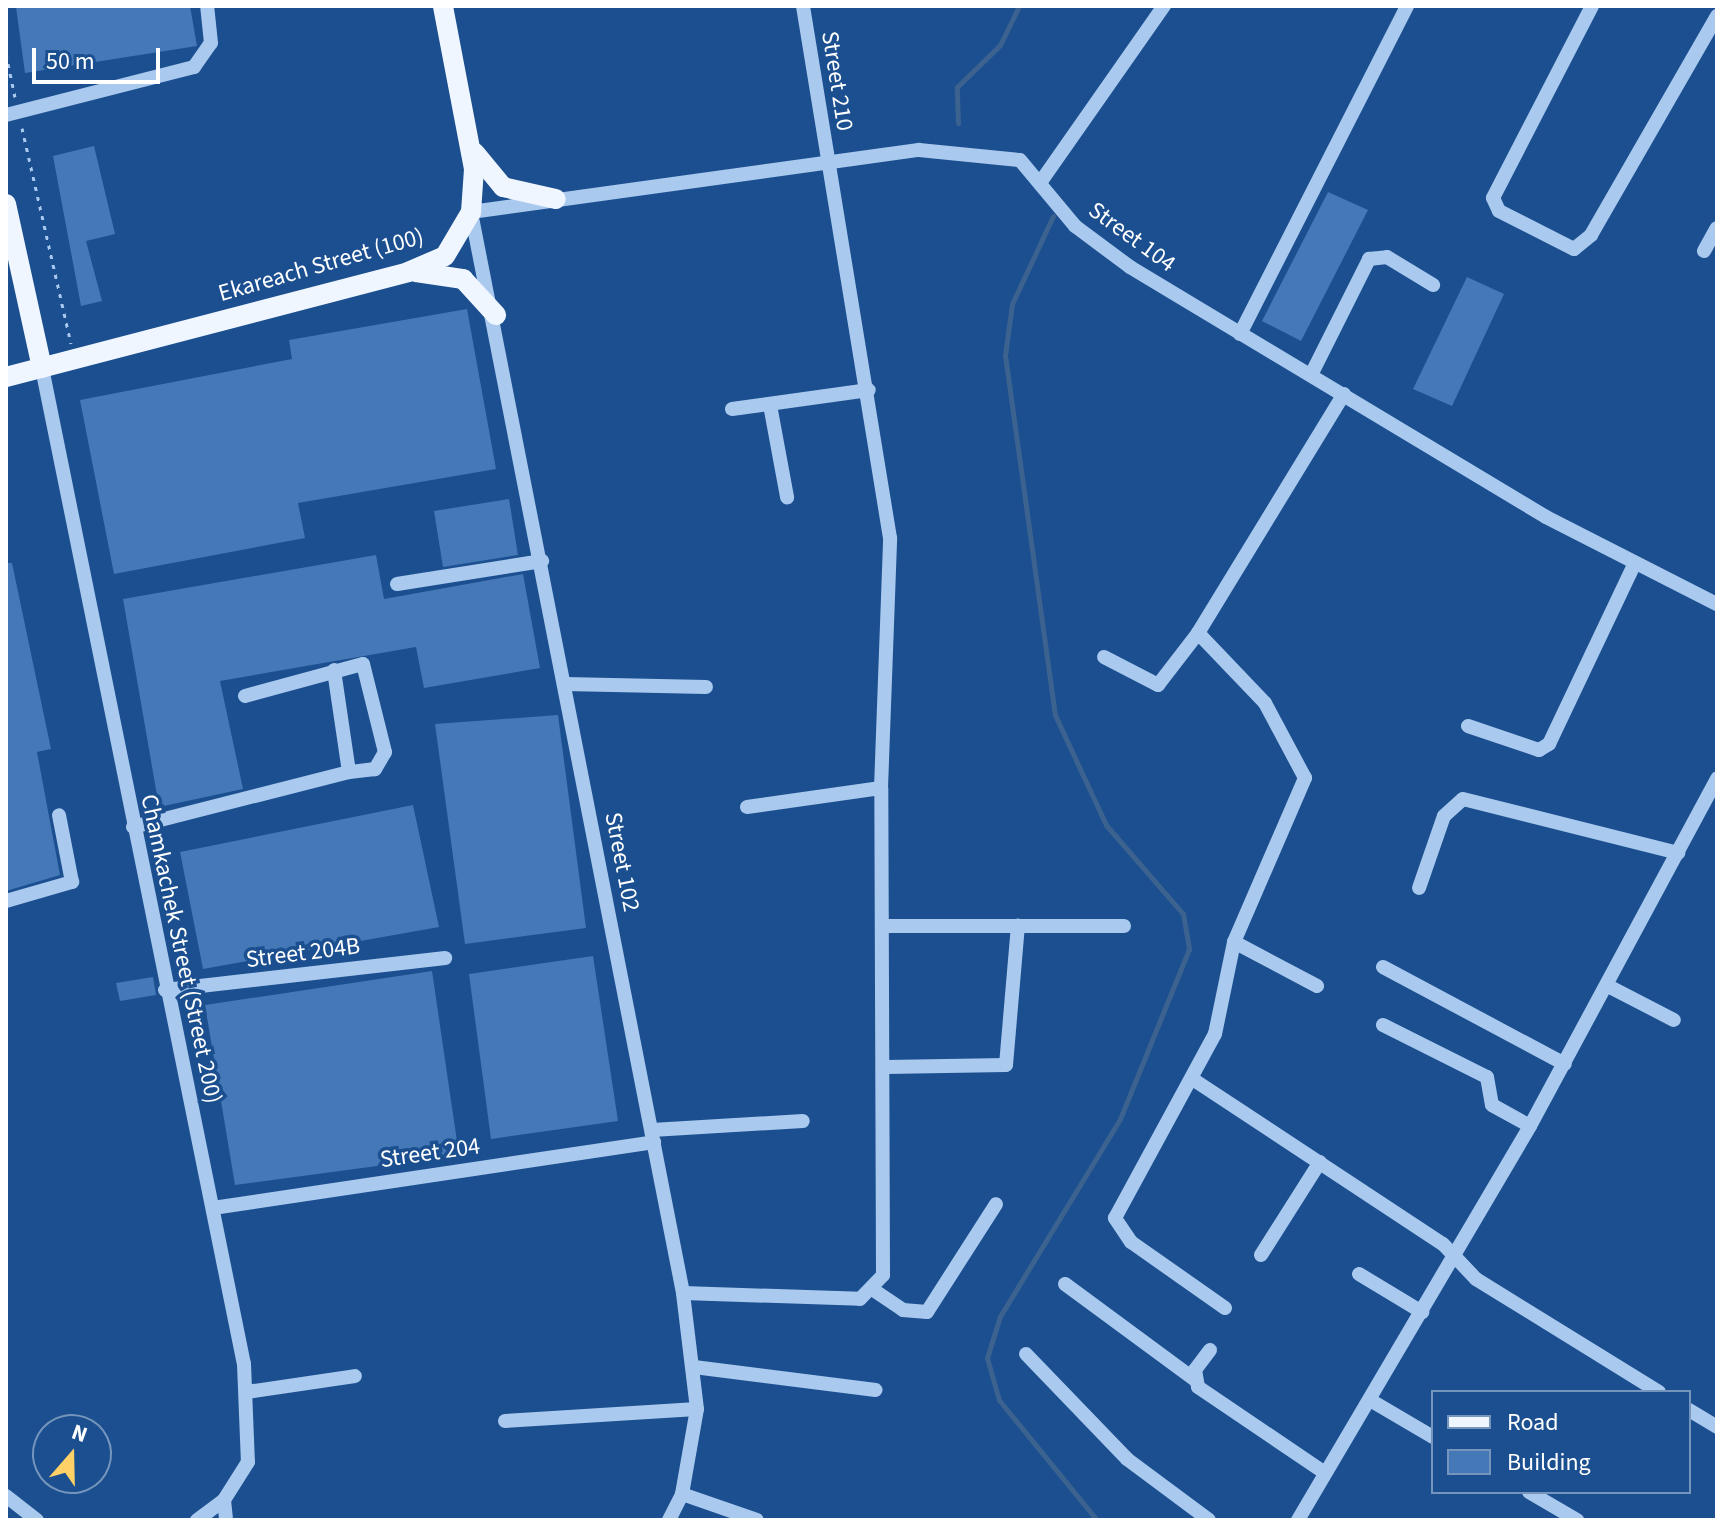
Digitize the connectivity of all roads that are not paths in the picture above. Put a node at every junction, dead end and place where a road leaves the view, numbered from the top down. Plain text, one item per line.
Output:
1 (207, 6) edge
2 (443, 6) edge
3 (803, 6) edge
4 (1164, 6) edge
5 (1407, 6) edge
6 (1592, 6) edge
7 (1717, 16) edge
8 (12, 113) edge
9 (470, 146) junction
10 (827, 163) junction
11 (1042, 180) junction
12 (556, 199) junction
13 (6, 204) edge
14 (471, 212) junction
15 (1717, 228) edge
16 (1704, 251) dead end
17 (408, 272) junction
18 (1433, 285) dead end
19 (496, 315) junction
20 (1240, 334) junction
21 (42, 368) junction
22 (1311, 375) junction
23 (6, 377) edge
24 (869, 390) junction
25 (1344, 394) junction
26 (770, 405) junction
27 (732, 409) dead end
28 (787, 497) dead end
29 (542, 561) junction
30 (1635, 563) junction
31 (397, 584) dead end
32 (1717, 604) edge
33 (1198, 633) junction
34 (1104, 657) dead end
35 (334, 670) junction
36 (565, 684) junction
37 (706, 687) dead end
38 (245, 696) dead end
39 (1468, 726) dead end
40 (349, 772) junction
41 (1717, 778) edge
42 (881, 788) junction
43 (747, 807) dead end
44 (59, 815) dead end
45 (133, 827) junction
46 (1678, 853) junction
47 (1419, 888) dead end
48 (6, 901) edge
49 (884, 926) junction
50 (1018, 926) junction
51 (1124, 926) dead end
52 (1234, 942) junction
53 (445, 958) dead end
54 (1383, 967) dead end
55 (1317, 986) dead end
56 (1608, 986) junction
57 (165, 990) junction
58 (1674, 1020) dead end
59 (1383, 1025) dead end
60 (1565, 1064) junction
61 (886, 1067) junction
62 (1194, 1080) junction
63 (803, 1121) dead end
64 (1530, 1126) junction
65 (653, 1136) junction
66 (1320, 1162) junction
67 (996, 1204) dead end
68 (213, 1208) junction
69 (1261, 1255) dead end
70 (1453, 1259) junction
71 (1359, 1274) dead end
72 (1065, 1284) dead end
73 (875, 1291) junction
74 (683, 1293) junction
75 (1225, 1308) dead end
76 (1422, 1312) junction
77 (1210, 1350) dead end
78 (1026, 1354) dead end
79 (694, 1367) junction
80 (355, 1376) dead end
81 (1194, 1379) junction
82 (876, 1390) dead end
83 (1656, 1390) edge
84 (247, 1392) junction
85 (1370, 1400) junction
86 (697, 1409) junction
87 (1691, 1411) edge
88 (505, 1421) dead end
89 (1717, 1427) edge
90 (1431, 1436) edge
91 (1325, 1473) junction
92 (682, 1494) junction
93 (1532, 1494) edge
94 (6, 1496) edge
95 (224, 1500) junction
96 (37, 1520) edge
97 (197, 1520) edge
98 (226, 1520) edge
99 (669, 1520) edge
100 (757, 1520) edge
101 (1209, 1520) edge
102 (1298, 1520) edge
103 (1577, 1520) edge

1 - 8 street
2 - 9 main road
3 - 10 street, Street 210
4 - 11 street
5 - 20 street
6 - 7 street
9 - 12 main road
9 - 14 main road
10 - 11 street, Street 104
10 - 12 street, Street 104
10 - 24 street, Street 210
11 - 20 street, Street 104
12 - 14 street, Street 104
13 - 21 main road
14 - 17 main road, Ekareach Street (100)
14 - 19 street, Street 102
15 - 16 street
17 - 19 main road
17 - 21 main road, Ekareach Street (100)
18 - 22 street
19 - 29 street, Street 102
20 - 22 street, Street 104
21 - 23 main road, Ekareach Street (100)
21 - 45 street, Chamkachek Street (Street 200)
22 - 25 street, Street 104
24 - 26 street
24 - 42 street, Street 210
25 - 30 street, Street 104
25 - 33 street
26 - 27 street
26 - 28 street
29 - 31 street
29 - 36 street, Street 102
30 - 32 street, Street 104
30 - 39 street
33 - 34 street
33 - 52 street
35 - 38 street
35 - 40 street
35 - 40 street
36 - 37 street
36 - 65 street, Street 102
40 - 45 street
41 - 46 street
42 - 43 street
42 - 49 street, Street 210
44 - 48 street
45 - 57 street, Chamkachek Street (Street 200)
46 - 47 street
46 - 56 street
49 - 50 street
49 - 61 street, Street 210
50 - 51 street
50 - 61 street
52 - 55 street
52 - 62 street
53 - 57 street, Street 204B
54 - 60 street
56 - 58 street
56 - 60 street
57 - 68 street, Chamkachek Street (Street 200)
59 - 64 street
60 - 64 street
61 - 73 street, Street 210
62 - 66 street
62 - 75 street
63 - 65 street, Street 204
64 - 70 street
65 - 68 street, Street 204
65 - 74 street, Street 102
66 - 69 street
66 - 70 street
67 - 73 street
68 - 84 street, Chamkachek Street (Street 200)
70 - 76 street
70 - 83 street
71 - 76 street
72 - 81 street
73 - 74 street
74 - 79 street, Street 102
76 - 85 street
77 - 81 street
78 - 101 street
79 - 82 street
79 - 86 street, Street 102
80 - 84 street
81 - 91 street
84 - 95 street, Chamkachek Street (Street 200)
85 - 90 street
85 - 91 street
86 - 88 street
86 - 92 street, Street 102
87 - 89 street
91 - 102 street
92 - 99 street, Street 102
92 - 100 street
93 - 103 street
94 - 96 street
95 - 97 street, Chamkachek Street (Street 200)
95 - 98 street

